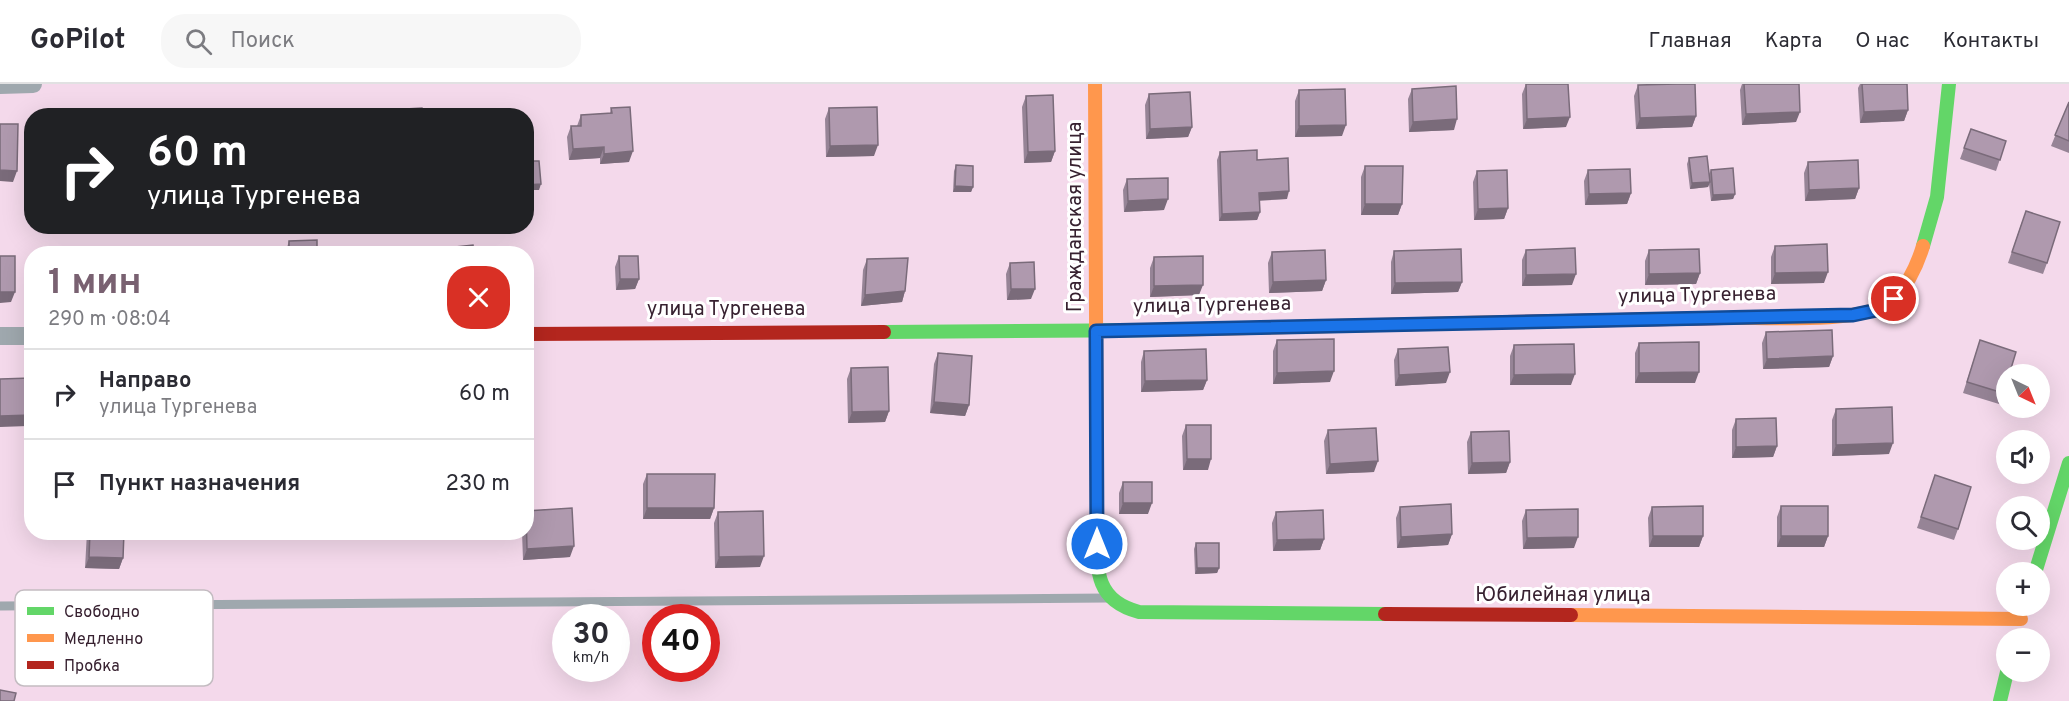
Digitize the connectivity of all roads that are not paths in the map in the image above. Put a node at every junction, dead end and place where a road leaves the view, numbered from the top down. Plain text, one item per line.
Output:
1 (33, 84) edge
2 (1095, 84) edge
3 (1949, 84) edge
4 (0, 85) edge
5 (1096, 331) junction
6 (534, 334) edge
7 (0, 336) edge
8 (24, 336) edge
9 (2069, 463) edge
10 (2038, 562) edge
11 (1109, 598) junction
12 (213, 604) edge
13 (0, 606) edge
14 (15, 606) edge
15 (2022, 618) edge
16 (2005, 682) edge
17 (2000, 701) edge

1 - 4 street
2 - 5 street, Гражданская улица
3 - 5 street, улица Тургенева
5 - 6 street, улица Тургенева
5 - 11 street, Гражданская улица
7 - 8 street
9 - 10 street
11 - 12 lane
11 - 15 street, Юбилейная улица
13 - 14 lane
16 - 17 street

